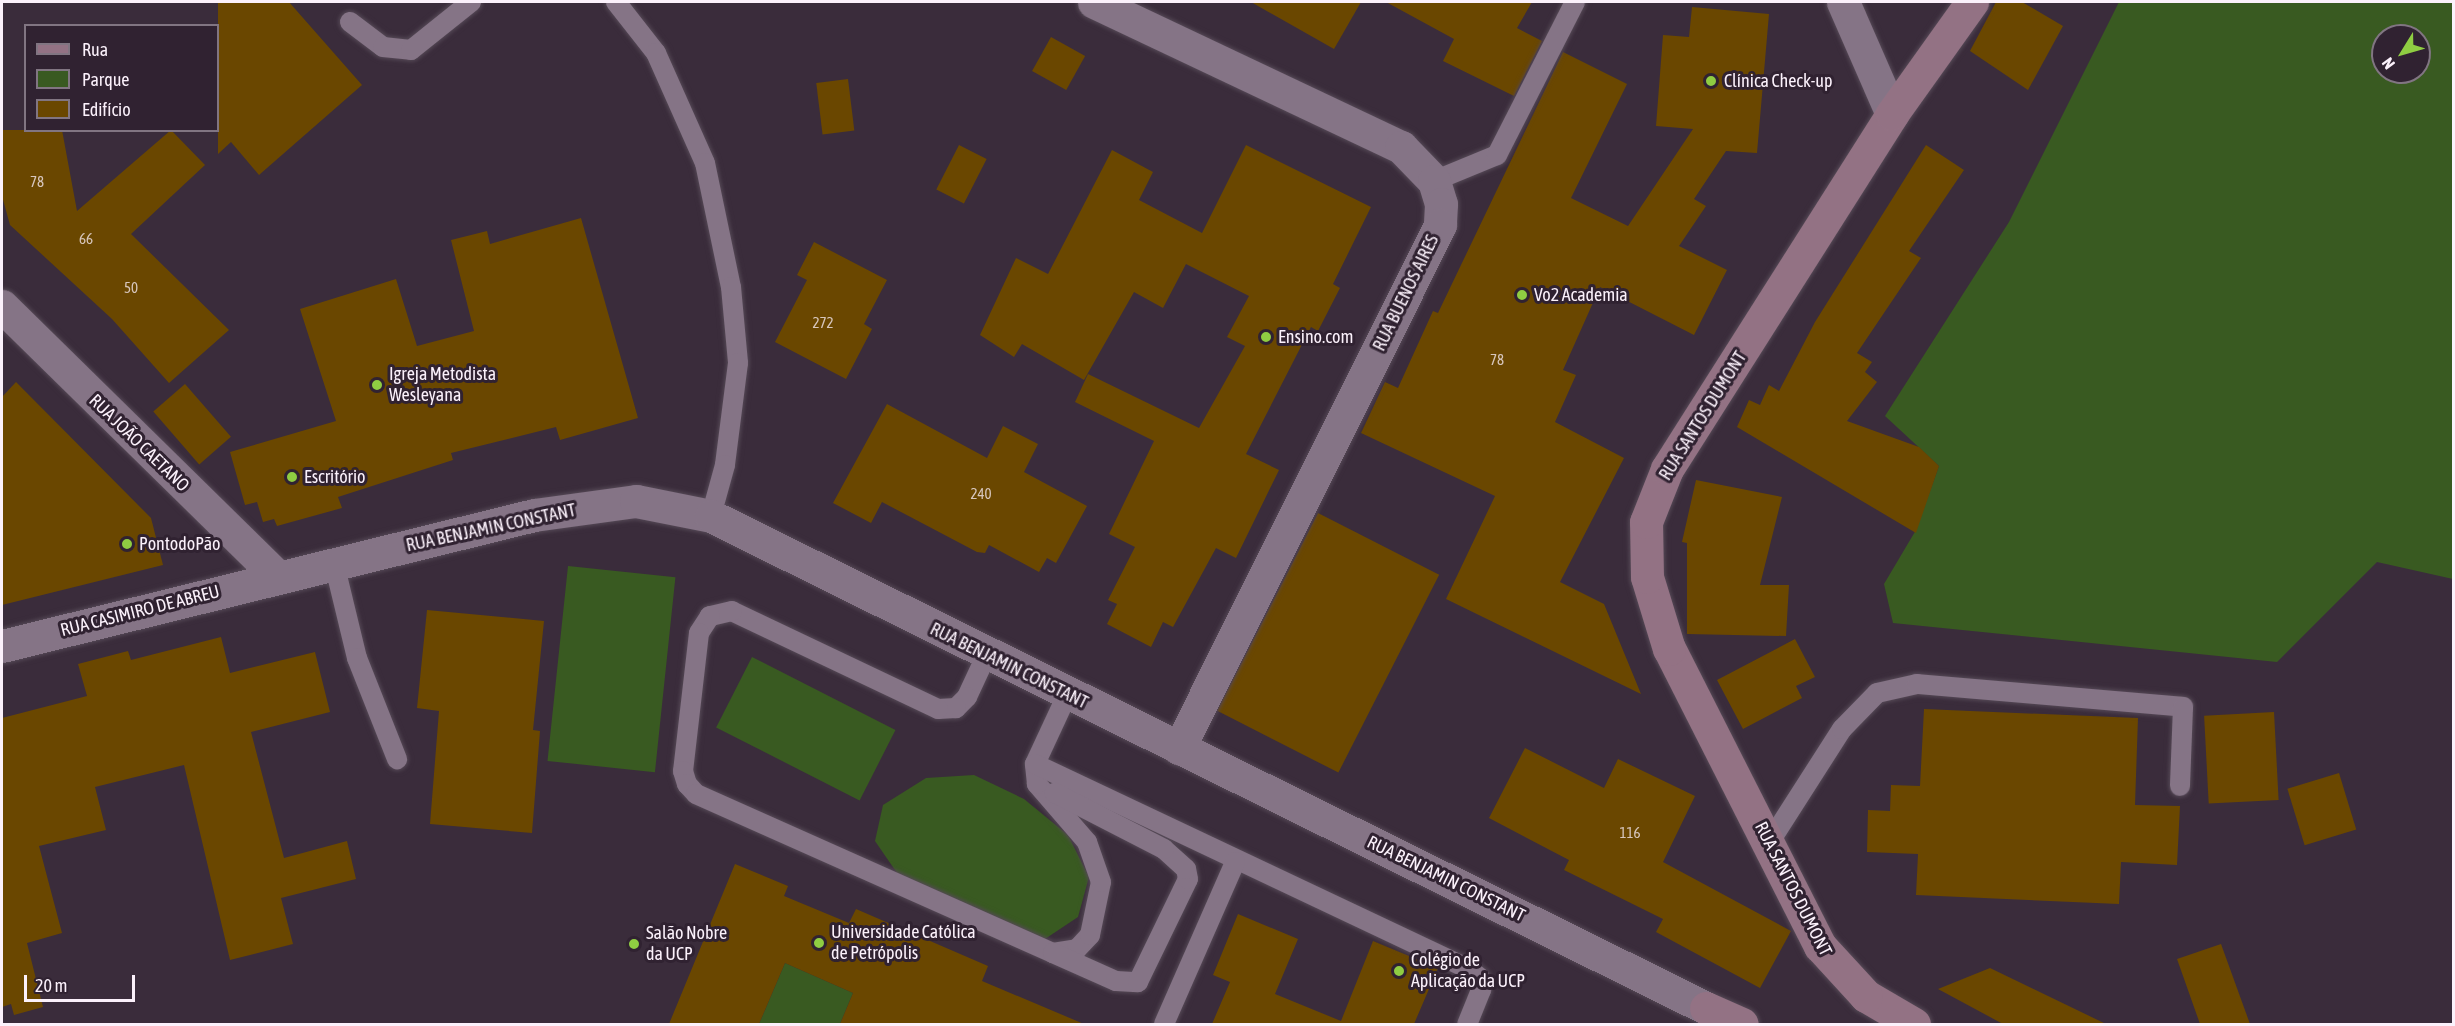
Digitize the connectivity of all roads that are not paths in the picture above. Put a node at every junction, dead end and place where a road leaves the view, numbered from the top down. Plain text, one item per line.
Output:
1 (471, 2) edge
2 (616, 2) edge
3 (1094, 2) edge
4 (1575, 2) edge
5 (1843, 2) edge
6 (1972, 2) edge
7 (350, 22) dead end
8 (1892, 114) junction
9 (1434, 181) junction
10 (2, 306) edge
11 (711, 516) junction
12 (334, 563) junction
13 (278, 577) junction
14 (2, 646) edge
15 (986, 656) junction
16 (1067, 695) junction
17 (1179, 748) junction
18 (397, 759) dead end
19 (1035, 764) junction
20 (1037, 784) junction
21 (2180, 786) dead end
22 (1769, 843) junction
23 (1235, 862) junction
24 (1053, 953) junction
25 (1708, 1016) edge
26 (1164, 1024) edge
27 (1467, 1024) edge
28 (1742, 1024) edge
29 (1914, 1024) edge

1 - 7 lane
2 - 11 lane
3 - 9 street
4 - 9 lane
5 - 8 street
6 - 8 main road, RUA SANTOS DUMONT
8 - 22 main road, RUA SANTOS DUMONT
9 - 17 street, RUA BUENOS AIRES
10 - 13 street, RUA JOÃO CAETANO
11 - 12 street, RUA BENJAMIN CONSTANT
11 - 15 street, RUA BENJAMIN CONSTANT
12 - 13 street, RUA BENJAMIN CONSTANT
12 - 18 lane
13 - 14 street, RUA CASIMIRO DE ABREU
15 - 16 street, RUA BENJAMIN CONSTANT
15 - 24 lane
16 - 17 street, RUA BENJAMIN CONSTANT
16 - 19 lane
17 - 25 street, RUA BENJAMIN CONSTANT
19 - 20 lane
19 - 23 lane
20 - 24 lane
20 - 24 lane
21 - 22 lane
22 - 29 main road, RUA SANTOS DUMONT
23 - 26 lane
23 - 27 lane
25 - 28 main road

